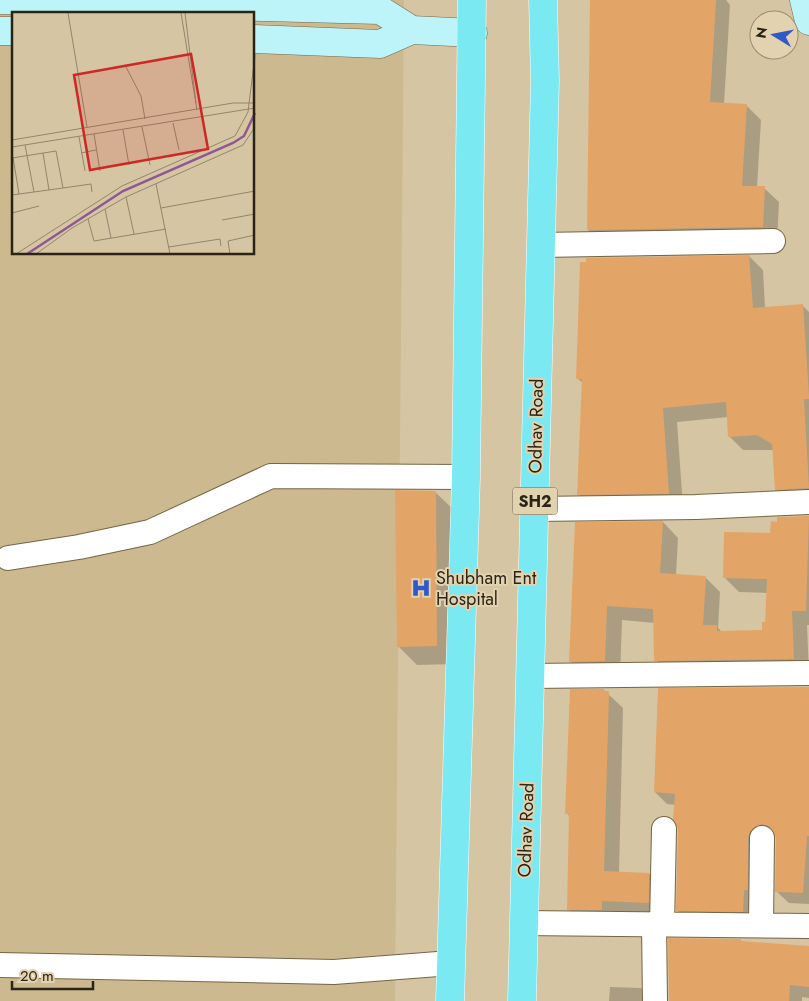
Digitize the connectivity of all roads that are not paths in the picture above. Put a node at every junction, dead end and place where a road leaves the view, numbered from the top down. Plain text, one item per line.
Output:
1 (0, 0) edge
2 (472, 0) edge
3 (543, 0) edge
4 (804, 0) edge
5 (809, 21) edge
6 (412, 30) junction
7 (472, 33) junction
8 (255, 39) edge
9 (773, 241) dead end
10 (541, 245) junction
11 (466, 477) junction
12 (809, 502) edge
13 (534, 509) junction
14 (8, 558) dead end
15 (809, 673) edge
16 (530, 676) junction
17 (664, 829) dead end
18 (762, 838) dead end
19 (523, 923) junction
20 (658, 924) junction
21 (761, 925) junction
22 (809, 926) edge
23 (451, 963) junction
24 (0, 965) edge
25 (450, 1001) edge
26 (522, 1001) edge
27 (654, 1001) edge

1 - 6 street
2 - 7 main road
3 - 10 main road, Odhav Road / SH2
4 - 5 street
6 - 7 street
6 - 8 street
7 - 11 main road
9 - 10 street
10 - 13 main road, Odhav Road / SH2
11 - 14 street
11 - 23 main road
12 - 13 street
13 - 16 main road, Odhav Road / SH2
15 - 16 street
16 - 19 main road, Odhav Road / SH2
17 - 20 street
18 - 21 street
19 - 20 street
19 - 26 main road, Odhav Road / SH2
20 - 21 street
20 - 27 street
21 - 22 street
23 - 24 street
23 - 25 main road

